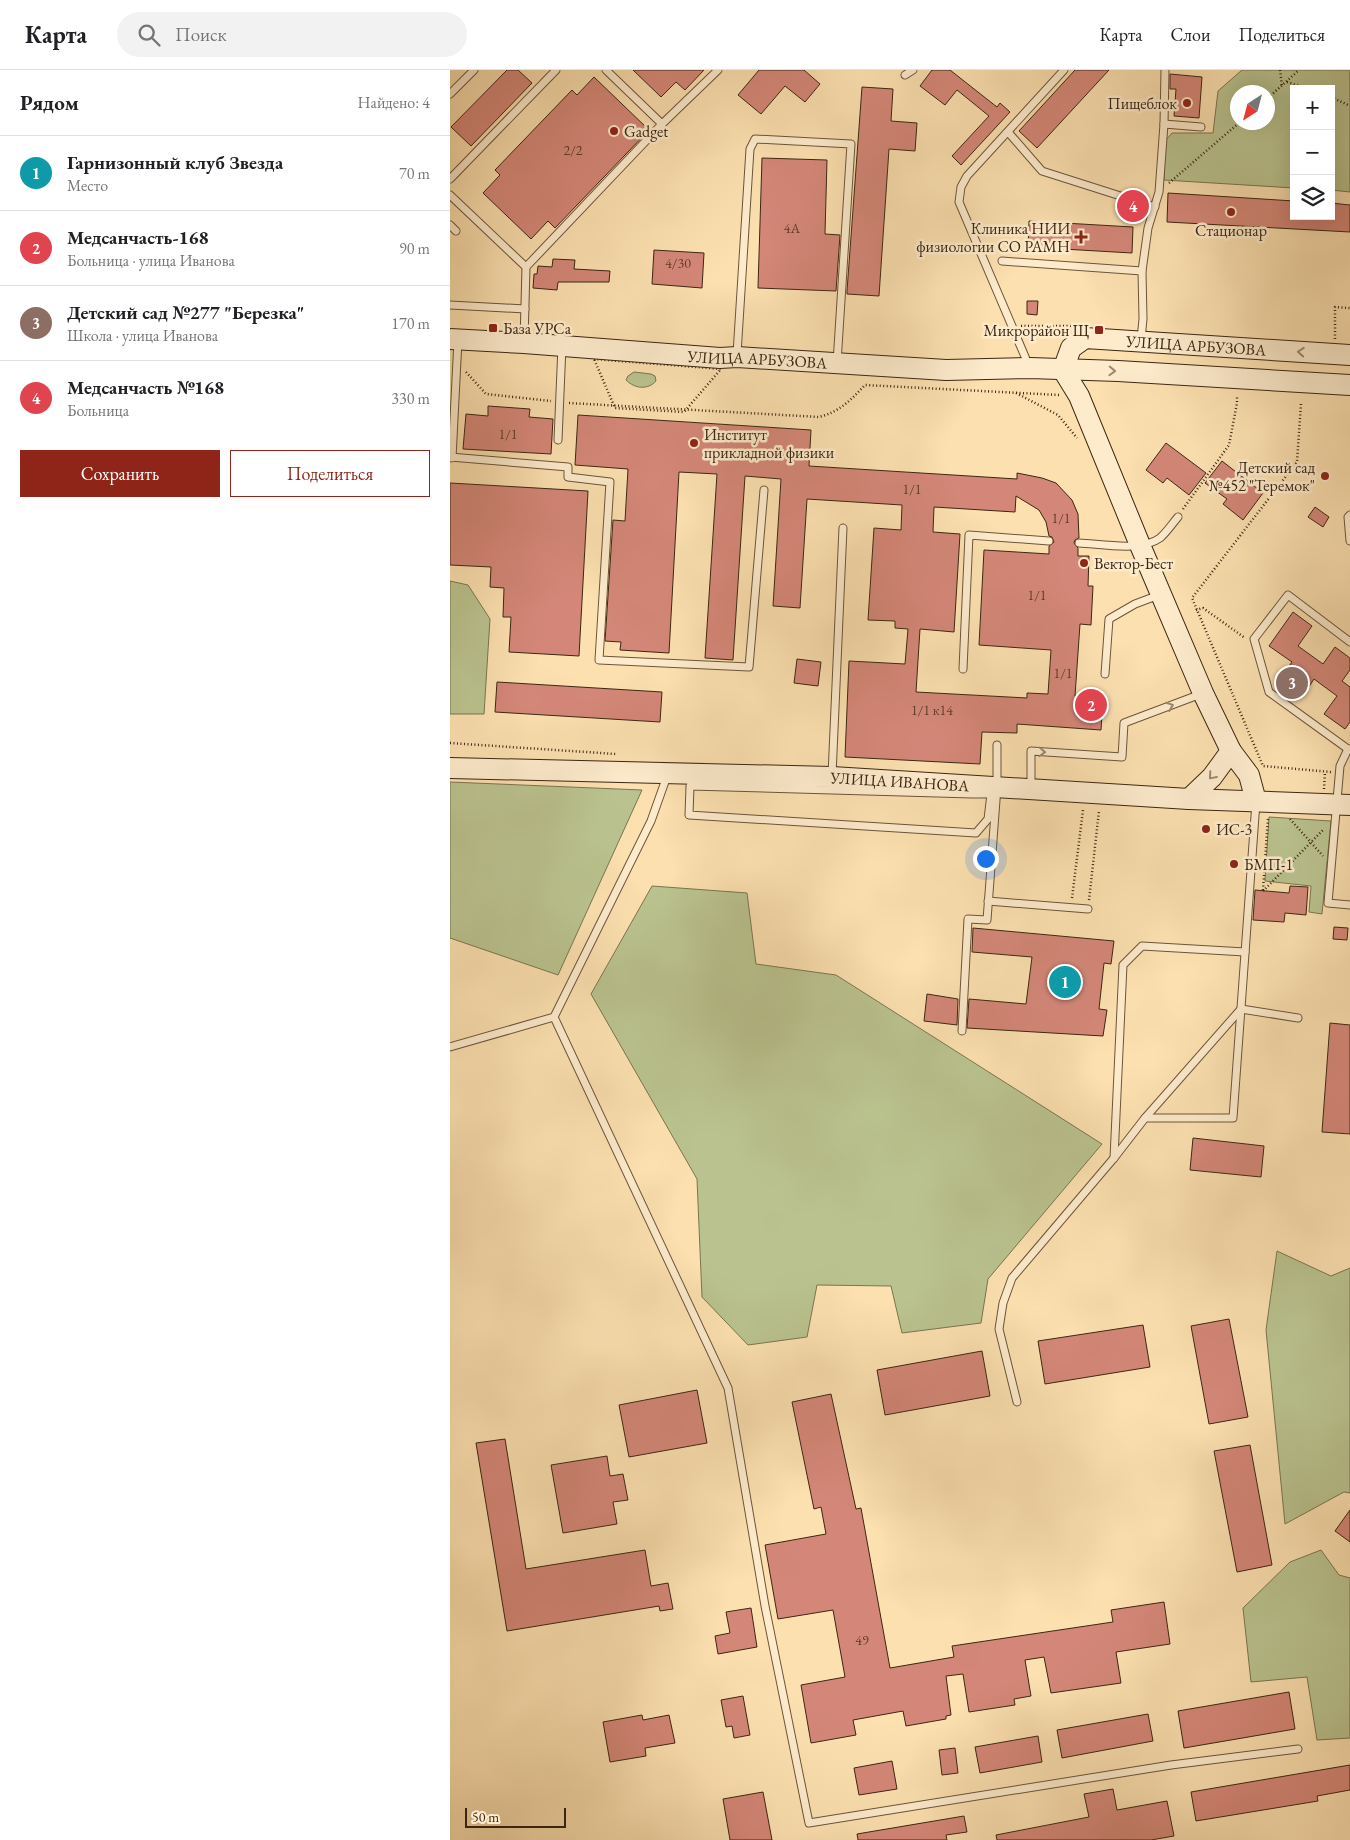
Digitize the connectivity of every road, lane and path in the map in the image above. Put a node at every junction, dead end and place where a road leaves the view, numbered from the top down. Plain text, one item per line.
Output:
1 (474, 70) edge
2 (556, 70) edge
3 (606, 70) edge
4 (718, 70) edge
5 (913, 70) edge
6 (1064, 70) edge
7 (1165, 70) edge
8 (1280, 70) edge
9 (1299, 70) edge
10 (905, 75) dead end
11 (1287, 82) junction
12 (1296, 85) edge
13 (1282, 86) junction
14 (1275, 92) edge
15 (450, 94) edge
16 (1335, 99) edge
17 (1350, 106) edge
18 (662, 124) junction
19 (1164, 124) junction
20 (1201, 127) dead end
21 (1231, 130) edge
22 (1008, 132) junction
23 (450, 178) edge
24 (1159, 192) junction
25 (450, 195) edge
26 (1154, 207) junction
27 (450, 225) edge
28 (456, 231) dead end
29 (1002, 261) dead end
30 (526, 268) junction
31 (1142, 271) junction
32 (450, 305) edge
33 (1350, 308) edge
34 (525, 310) junction
35 (1012, 325) junction
36 (1080, 326) dead end
37 (1336, 337) dead end
38 (454, 340) edge
39 (1141, 342) junction
40 (524, 343) junction
41 (562, 346) junction
42 (1350, 355) edge
43 (737, 357) junction
44 (594, 359) joint
45 (838, 363) junction
46 (1030, 368) junction
47 (1063, 370) junction
48 (457, 372) junction
49 (1235, 378) junction
50 (1350, 385) edge
51 (1015, 392) junction
52 (1067, 395) dead end
53 (559, 402) junction
54 (1301, 404) dead end
55 (558, 440) dead end
56 (1081, 442) dead end
57 (451, 457) edge
58 (764, 490) dead end
59 (1350, 515) edge
60 (1178, 517) joint
61 (843, 528) dead end
62 (1049, 541) dead end
63 (1350, 541) edge
64 (1079, 543) dead end
65 (1140, 546) junction
66 (1161, 593) junction
67 (1196, 610) junction
68 (1350, 642) edge
69 (1255, 644) junction
70 (963, 669) dead end
71 (1104, 674) dead end
72 (1204, 693) junction
73 (450, 743) edge
74 (997, 745) dead end
75 (1349, 749) edge
76 (1231, 751) junction
77 (618, 754) dead end
78 (450, 768) edge
79 (668, 773) junction
80 (1339, 773) junction
81 (832, 777) junction
82 (997, 787) junction
83 (1031, 789) junction
84 (1189, 799) junction
85 (1262, 806) junction
86 (1340, 808) edge
87 (1082, 810) dead end
88 (1099, 811) dead end
89 (1290, 818) dead end
90 (988, 819) joint
91 (1311, 843) junction
92 (1331, 864) junction
93 (988, 901) junction
94 (1350, 906) edge
95 (1071, 908) junction
96 (1088, 909) joint
97 (1245, 952) junction
98 (1241, 1009) junction
99 (554, 1017) junction
100 (1298, 1018) dead end
101 (962, 1031) dead end
102 (450, 1047) edge
103 (1145, 1118) junction
104 (1114, 1158) junction
105 (1017, 1402) dead end
106 (1298, 1749) dead end

1 - 15 lane
2 - 23 lane
3 - 18 lane
4 - 18 lane
5 - 10 lane
6 - 22 lane
7 - 19 lane
8 - 13 path
9 - 11 path
11 - 12 path
11 - 13 path
13 - 14 path
16 - 17 path
18 - 30 lane
19 - 20 lane
19 - 24 lane
21 - 24 path
22 - 26 lane
22 - 35 lane
24 - 26 lane
25 - 30 lane
26 - 31 lane
27 - 28 lane
29 - 31 lane
30 - 34 lane
31 - 39 lane
32 - 34 lane
33 - 37 path
34 - 40 lane
35 - 36 path
35 - 46 lane
38 - 40 main road, УЛИЦА АРБУЗОВА
38 - 48 lane
42 -> 39 main road, УЛИЦА АРБУЗОВА
39 - 47 main road, УЛИЦА АРБУЗОВА
40 - 41 main road, УЛИЦА АРБУЗОВА
41 - 43 main road, УЛИЦА АРБУЗОВА
41 - 53 lane
43 - 45 main road, УЛИЦА АРБУЗОВА
43 - 45 lane
44 - 44 path
45 - 46 main road, УЛИЦА АРБУЗОВА
46 - 47 main road, УЛИЦА АРБУЗОВА
47 -> 49 main road, УЛИЦА АРБУЗОВА
47 - 65 main road
48 - 53 path
48 - 57 lane
49 - 50 main road, УЛИЦА АРБУЗОВА
49 - 60 path
51 - 52 path
51 - 53 path
51 - 56 path
53 - 55 lane
54 - 67 path
57 - 58 lane
59 - 63 lane
60 - 65 lane
61 - 81 lane
62 - 70 lane
64 - 65 lane
65 - 66 main road
66 - 71 lane
66 - 72 main road
67 - 69 path
67 - 80 path
68 - 69 lane
69 - 75 lane
72 - 76 main road
83 -> 72 lane
73 - 77 path
74 - 82 lane
75 - 80 lane
76 -> 84 main road
76 - 85 main road
78 - 79 main road, УЛИЦА ИВАНОВА
79 - 81 main road, УЛИЦА ИВАНОВА
79 - 99 lane
80 - 86 lane
81 - 82 main road, УЛИЦА ИВАНОВА
82 - 83 main road, УЛИЦА ИВАНОВА
82 - 93 lane
83 - 84 main road, УЛИЦА ИВАНОВА
84 - 85 main road, УЛИЦА ИВАНОВА
85 - 86 main road, УЛИЦА ИВАНОВА
85 - 91 path
85 - 97 lane
86 - 91 path
86 - 92 lane
87 - 95 path
88 - 96 path
89 - 91 path
90 - 90 lane
91 - 92 path
92 - 94 lane
93 - 95 lane
93 - 101 lane
95 - 96 lane
97 - 98 lane
97 - 104 lane
98 - 100 lane
98 - 103 lane
98 - 103 lane
99 - 102 lane
99 - 106 lane
103 - 104 lane
104 - 105 lane

